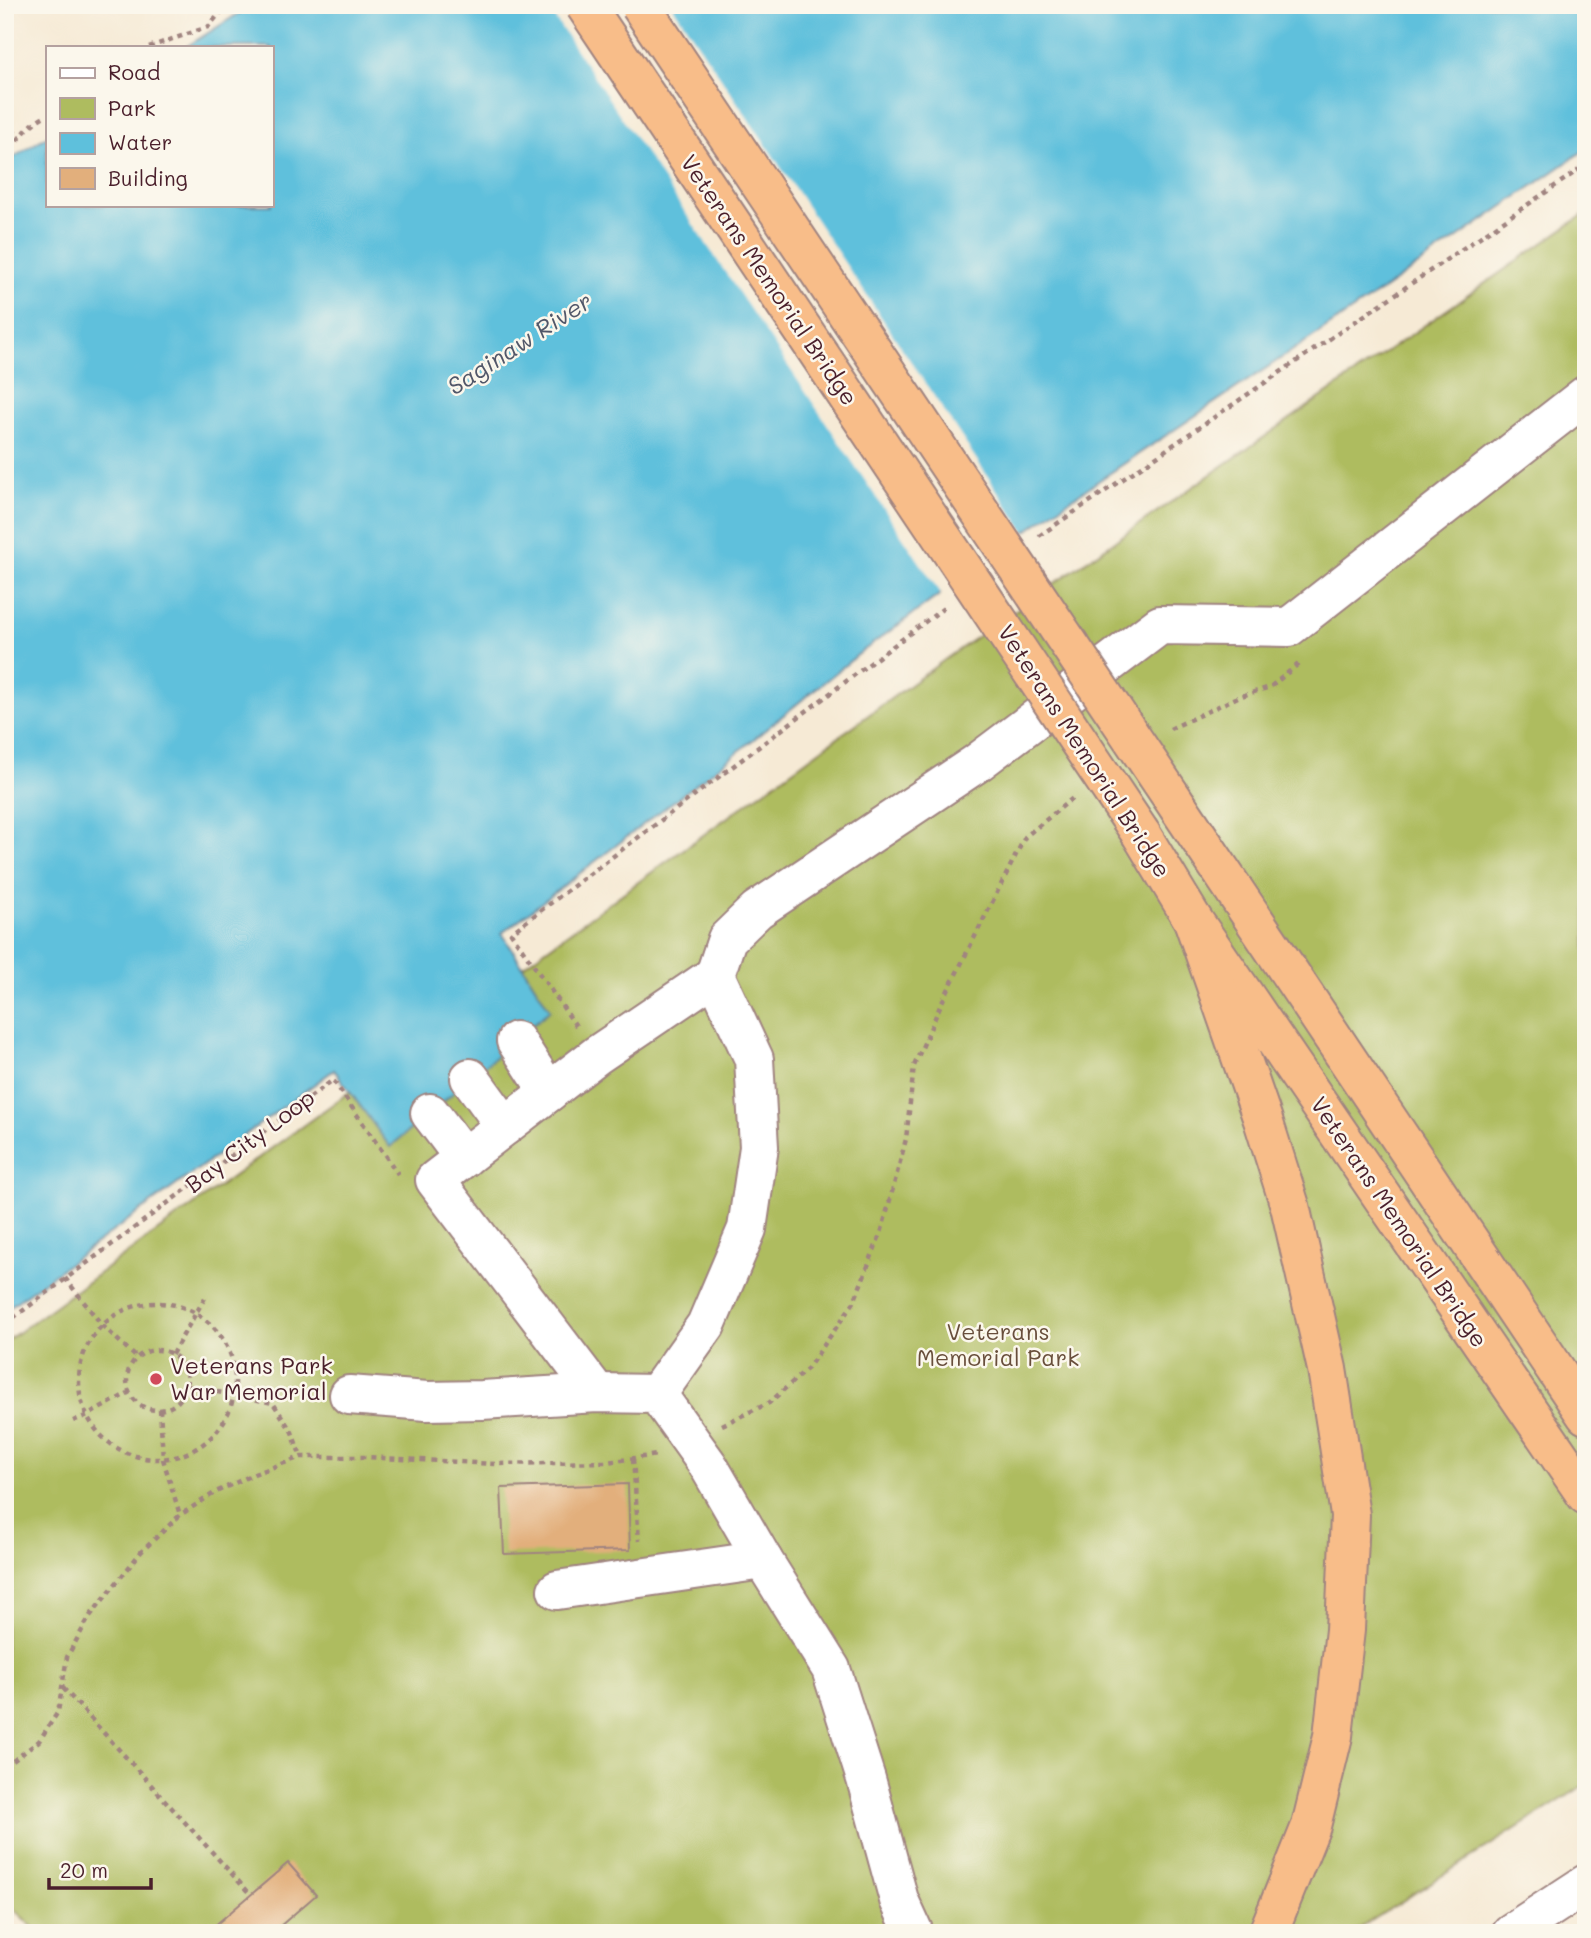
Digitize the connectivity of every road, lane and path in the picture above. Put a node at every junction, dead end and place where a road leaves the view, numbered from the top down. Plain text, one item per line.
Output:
1 (227, 5) edge
2 (585, 5) edge
3 (639, 5) edge
4 (152, 46) edge
5 (46, 115) edge
6 (5, 122) edge
7 (19, 137) junction
8 (5, 156) edge
9 (1586, 395) edge
10 (1193, 920) junction
11 (715, 975) junction
12 (516, 1041) dead end
13 (471, 1078) dead end
14 (550, 1092) junction
15 (430, 1113) dead end
16 (505, 1126) junction
17 (450, 1168) junction
18 (65, 1278) junction
19 (206, 1296) dead end
20 (196, 1312) junction
21 (5, 1324) edge
22 (102, 1325) junction
23 (172, 1354) junction
24 (137, 1357) junction
25 (187, 1386) junction
26 (130, 1392) junction
27 (597, 1393) junction
28 (235, 1394) junction
29 (657, 1394) junction
30 (349, 1395) dead end
31 (160, 1409) junction
32 (88, 1415) junction
33 (1586, 1415) edge
34 (73, 1420) dead end
35 (301, 1457) dead end
36 (633, 1459) dead end
37 (163, 1460) junction
38 (1586, 1495) edge
39 (180, 1515) dead end
40 (763, 1560) junction
41 (641, 1578) junction
42 (557, 1590) dead end
43 (62, 1688) dead end
44 (1586, 1884) edge
45 (251, 1895) dead end
46 (914, 1933) edge
47 (1268, 1933) edge
48 (1511, 1933) edge

1 - 4 path
2 - 10 highway, Veterans Memorial Bridge, bridge
3 - 33 highway, Veterans Memorial Bridge, bridge
5 - 7 path
6 - 7 path
7 - 8 path
9 - 11 street
10 - 38 highway, Veterans Memorial Bridge
10 - 47 highway
11 - 14 street
11 - 29 street
12 - 14 street
13 - 16 street
14 - 16 street
15 - 17 street
16 - 17 street
17 - 18 path, Bay City Loop
17 - 27 street
18 - 21 path, Bay City Loop
18 - 22 path
19 - 20 path
20 - 22 path
20 - 23 path
20 - 28 path
22 - 24 path
22 - 32 path
23 - 24 path
23 - 25 path
24 - 26 path
25 - 28 path
25 - 31 path
26 - 31 path
26 - 32 path
27 - 29 street
27 - 30 street
28 - 35 path
28 - 37 path
29 - 40 street
31 - 37 path
32 - 34 path
32 - 37 path
36 - 41 path
37 - 39 path
40 - 41 street
40 - 46 street
41 - 42 street
43 - 45 path
44 - 48 street

